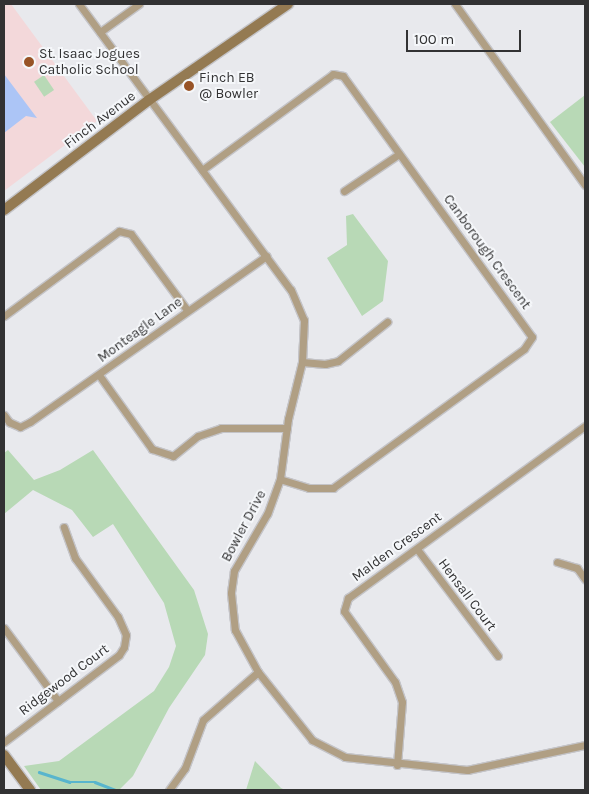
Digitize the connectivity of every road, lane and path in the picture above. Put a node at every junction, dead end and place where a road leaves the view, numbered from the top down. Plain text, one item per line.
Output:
1 (79, 4) edge
2 (139, 4) edge
3 (288, 4) edge
4 (455, 4) edge
5 (100, 32) junction
6 (149, 100) junction
7 (399, 154) junction
8 (202, 170) junction
9 (585, 184) edge
10 (344, 191) dead end
11 (4, 210) edge
12 (266, 256) junction
13 (187, 310) junction
14 (4, 316) edge
15 (387, 322) dead end
16 (302, 362) junction
17 (99, 375) junction
18 (4, 415) edge
19 (585, 426) edge
20 (286, 428) junction
21 (280, 479) junction
22 (64, 527) dead end
23 (417, 549) junction
24 (557, 562) dead end
25 (585, 579) edge
26 (4, 628) edge
27 (498, 656) dead end
28 (258, 672) junction
29 (58, 701) junction
30 (4, 742) edge
31 (585, 745) edge
32 (4, 755) edge
33 (396, 765) junction
34 (30, 790) edge
35 (169, 790) edge

1 - 5 street, Bowler Drive
2 - 5 street
3 - 6 main road, Finch Avenue
4 - 9 street
5 - 6 street, Bowler Drive
6 - 8 street, Bowler Drive
6 - 11 main road, Finch Avenue
7 - 8 street, Canborough Crescent
7 - 10 street
7 - 21 street, Canborough Crescent
8 - 12 street, Bowler Drive
12 - 13 street, Monteagle Lane
12 - 16 street, Bowler Drive
13 - 14 street
13 - 17 street, Monteagle Lane
15 - 16 street
16 - 20 street, Bowler Drive
17 - 18 street
17 - 20 street, Monteagle Lane
19 - 23 street, Malden Crescent
20 - 21 street, Bowler Drive
21 - 28 street, Bowler Drive
22 - 29 street, Ridgewood Court
23 - 27 street, Hensall Court
23 - 33 street, Malden Crescent
24 - 25 street
26 - 29 street
28 - 33 street, Bowler Drive
28 - 35 street
29 - 30 street, Ridgewood Court
31 - 33 street, Bowler Drive
32 - 34 main road

